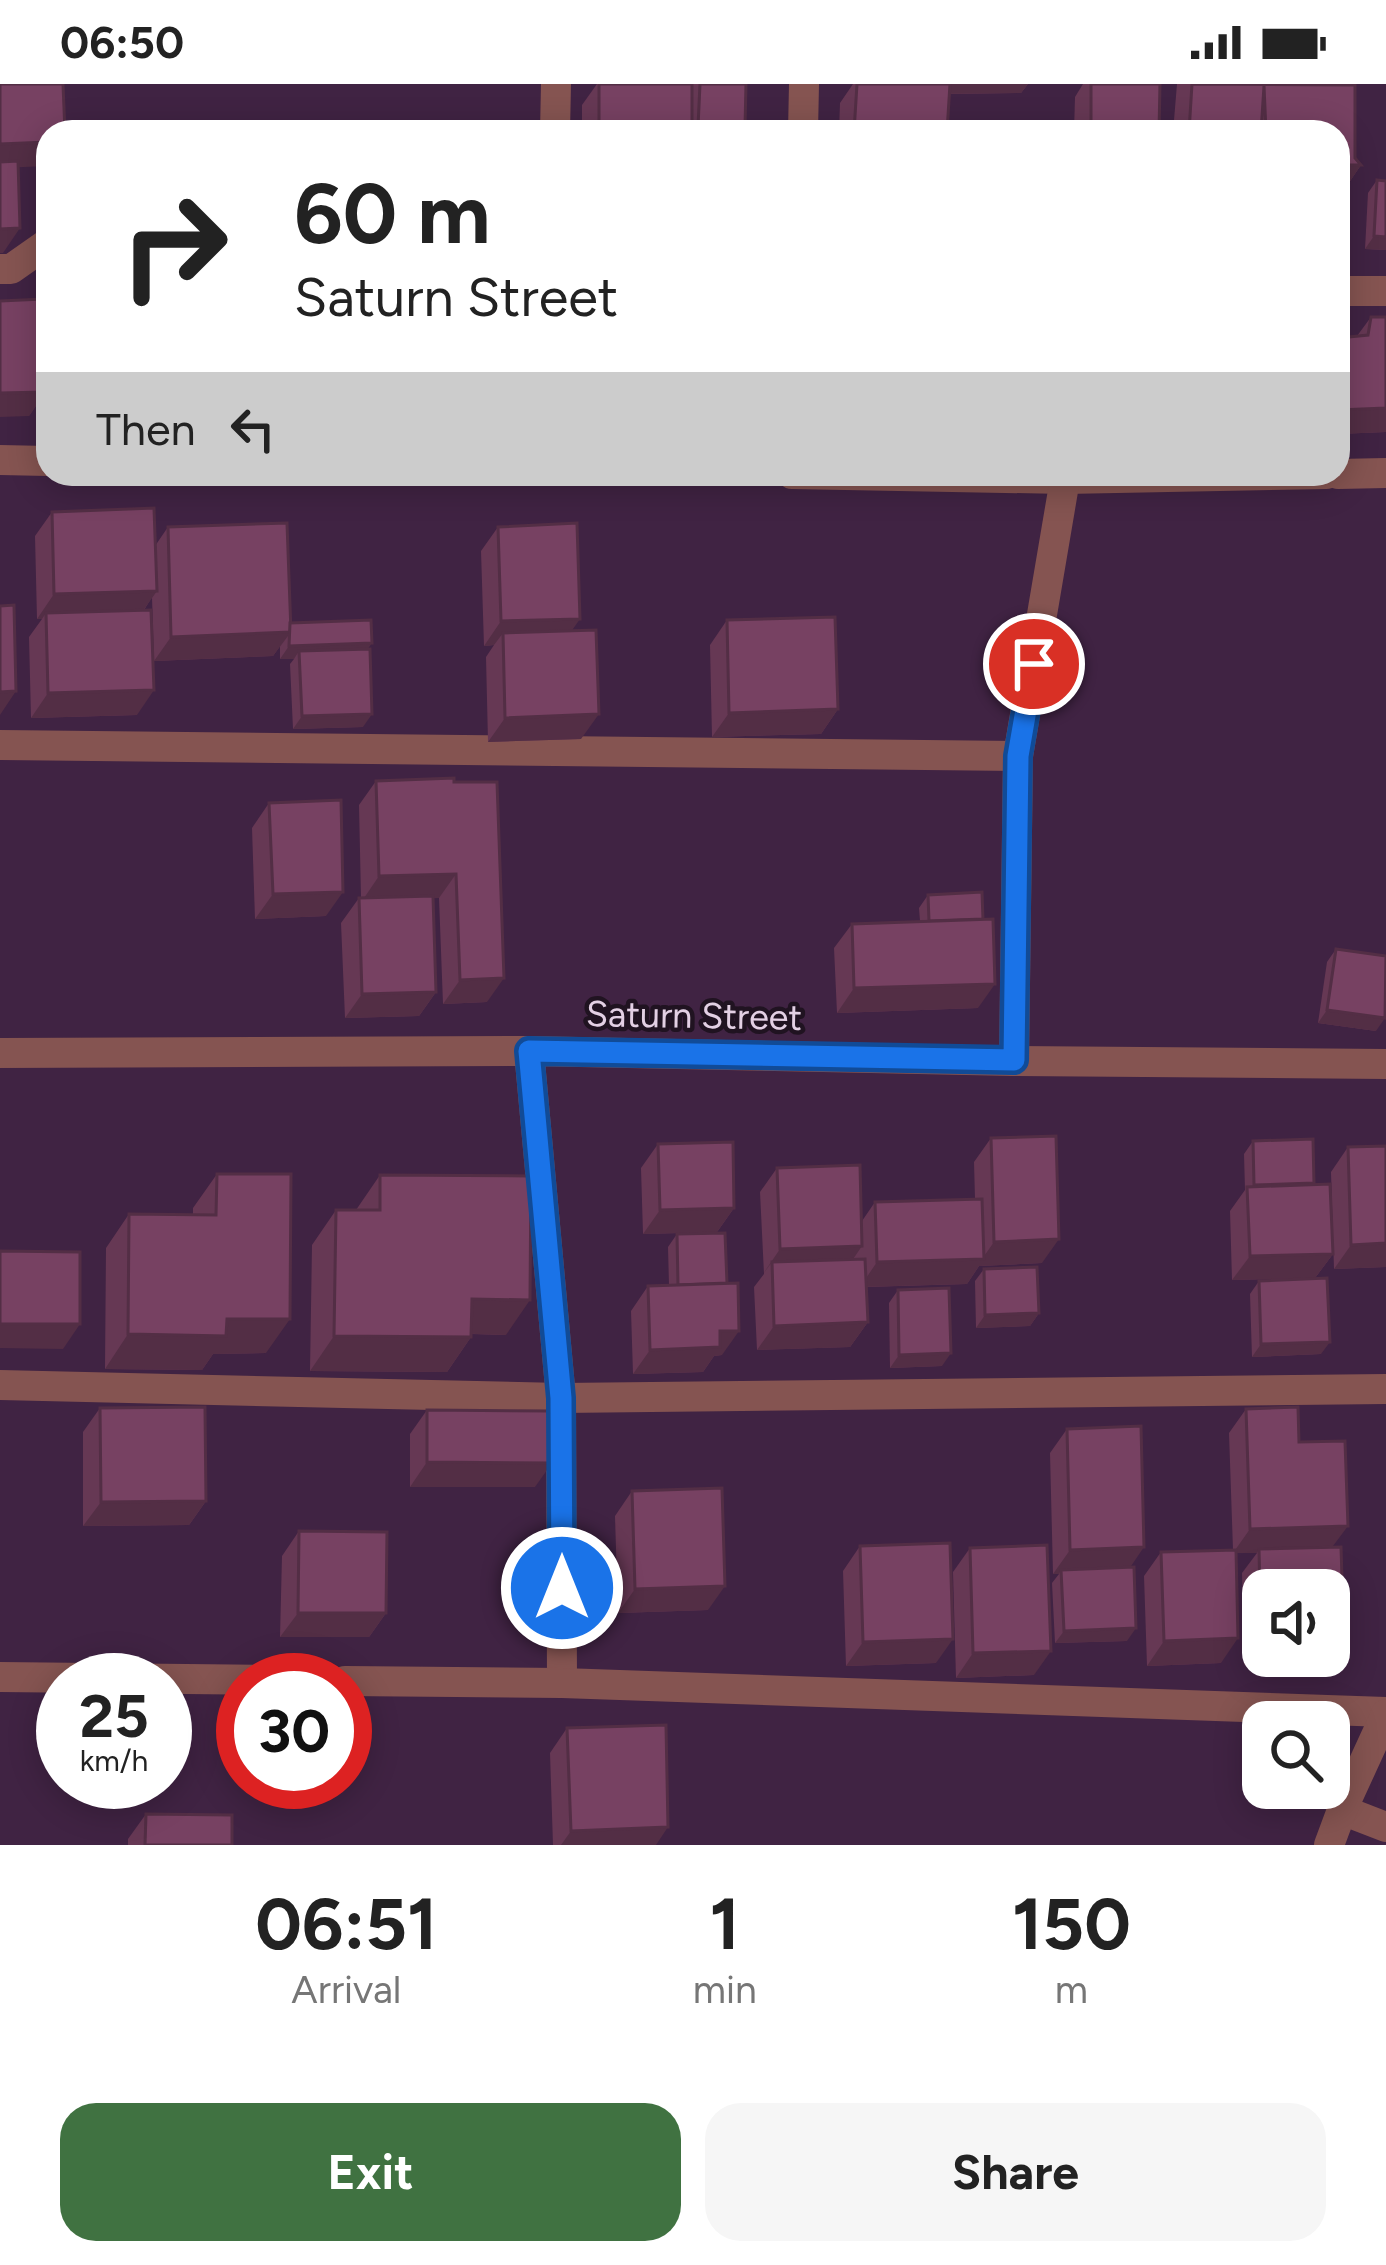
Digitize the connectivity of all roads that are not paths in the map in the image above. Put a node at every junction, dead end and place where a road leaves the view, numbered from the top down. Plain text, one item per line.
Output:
1 (556, 84) edge
2 (804, 84) edge
3 (555, 120) edge
4 (803, 120) edge
5 (36, 251) edge
6 (0, 269) edge
7 (1350, 291) edge
8 (1386, 291) edge
9 (0, 460) edge
10 (36, 461) edge
11 (1386, 473) edge
12 (1350, 474) edge
13 (1064, 486) edge
14 (0, 746) edge
15 (1018, 756) junction
16 (529, 1051) junction
17 (0, 1053) edge
18 (1014, 1060) junction
19 (1386, 1064) edge
20 (0, 1385) edge
21 (1386, 1389) edge
22 (561, 1398) junction
23 (0, 1677) edge
24 (216, 1679) edge
25 (372, 1681) edge
26 (562, 1683) junction
27 (1386, 1713) edge
28 (1342, 1810) junction
29 (1386, 1827) edge
30 (1329, 1845) edge

1 - 3 street
2 - 4 street
5 - 6 street
7 - 8 street
9 - 10 street
11 - 12 street
13 - 15 street
14 - 15 street
15 - 18 street
16 - 17 street, Saturn Street
16 - 18 street, Saturn Street
16 - 22 street
18 - 19 street, Saturn Street
20 - 22 street
21 - 22 street
22 - 26 street
23 - 24 street
25 - 26 street
26 - 27 street
27 - 28 street
28 - 29 street
28 - 30 street

